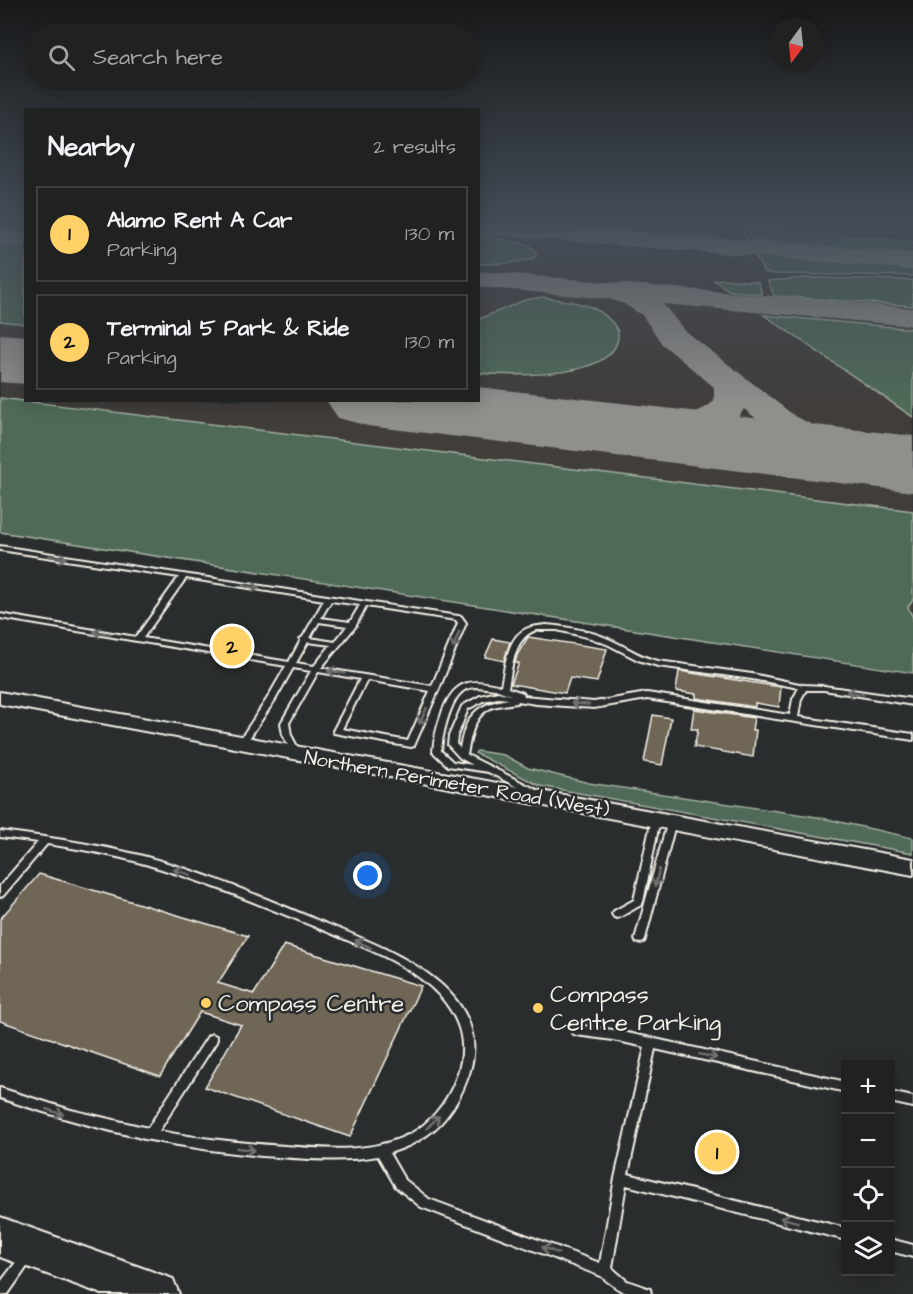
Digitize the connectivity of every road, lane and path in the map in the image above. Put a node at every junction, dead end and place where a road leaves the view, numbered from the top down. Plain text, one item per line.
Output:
1 (0, 548) edge
2 (184, 576) junction
3 (329, 598) junction
4 (364, 604) junction
5 (0, 616) edge
6 (316, 619) junction
7 (352, 625) junction
8 (138, 639) junction
9 (304, 639) junction
10 (336, 644) junction
11 (292, 665) junction
12 (316, 669) junction
13 (365, 677) junction
14 (804, 687) junction
15 (435, 688) junction
16 (504, 689) junction
17 (0, 699) edge
18 (525, 699) junction
19 (536, 701) junction
20 (913, 702) edge
21 (794, 718) junction
22 (913, 737) edge
23 (241, 744) junction
24 (297, 754) junction
25 (464, 756) junction
26 (492, 771) junction
27 (545, 799) junction
28 (664, 820) junction
29 (0, 834) edge
30 (45, 840) junction
31 (913, 867) edge
32 (0, 893) edge
33 (617, 914) dead end
34 (640, 939) dead end
35 (576, 1030) dead end
36 (212, 1039) dead end
37 (651, 1043) junction
38 (841, 1086) edge
39 (0, 1093) edge
40 (895, 1098) edge
41 (913, 1102) edge
42 (150, 1136) junction
43 (381, 1150) junction
44 (621, 1178) junction
45 (841, 1233) edge
46 (17, 1243) edge
47 (895, 1246) edge
48 (913, 1251) edge
49 (605, 1271) junction
50 (0, 1294) edge
51 (158, 1294) edge
52 (645, 1294) edge

1 -> 2 lane
2 -> 3 lane
2 - 8 lane
3 - 4 lane
3 - 6 lane
4 - 7 lane
4 -> 15 lane
8 -> 5 lane
6 - 7 lane
6 - 9 lane
7 - 10 lane
8 - 11 lane
9 - 10 lane
9 - 11 lane
10 - 12 lane
11 - 12 lane
11 - 23 lane
13 -> 12 lane
12 - 24 lane
13 - 15 lane
15 -> 13 lane
14 - 16 lane
20 -> 14 lane
14 - 21 lane
16 - 19 lane
16 - 26 lane
17 - 23 street, Northern Perimeter Road (West)
18 - 19 lane
18 - 25 lane
18 - 25 lane
21 -> 19 lane
21 - 22 lane
23 - 24 street, Northern Perimeter Road (West)
24 - 27 street, Northern Perimeter Road (West)
25 - 26 lane
26 - 27 lane
27 - 28 street, Northern Perimeter Road (West)
28 - 31 street, Northern Perimeter Road (West)
28 - 33 lane
28 -> 34 lane
29 - 30 lane
30 - 32 lane
43 -> 30 lane
35 - 37 lane
36 - 42 lane
37 -> 38 lane
37 - 44 lane
39 -> 42 lane
40 - 41 lane
42 -> 43 lane
49 -> 43 lane
45 -> 44 lane
44 - 49 lane
46 - 50 lane
46 - 51 highway
47 - 48 lane
49 - 52 lane

